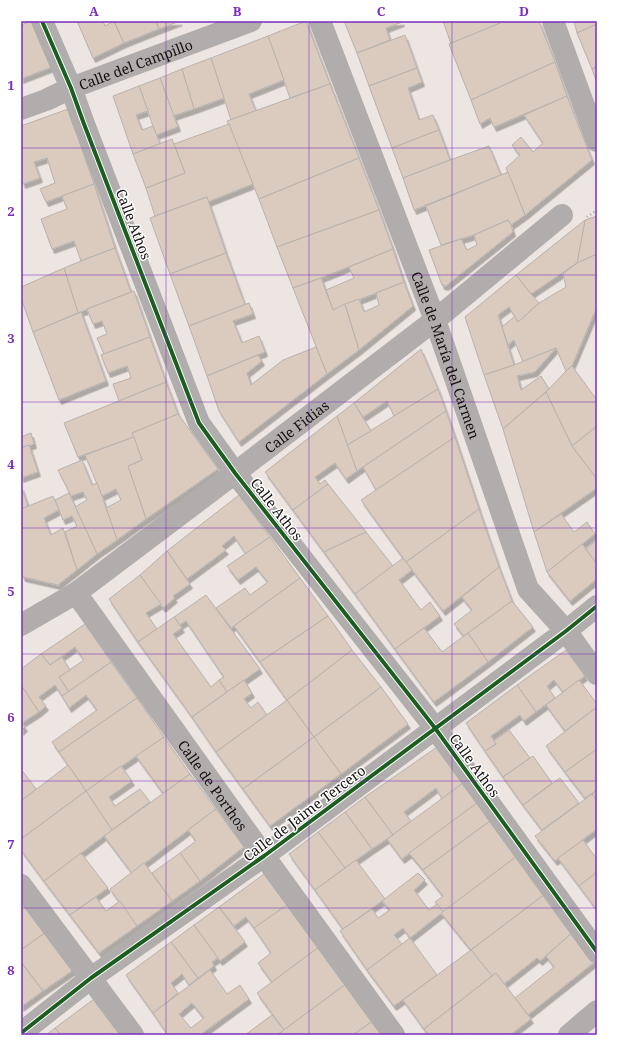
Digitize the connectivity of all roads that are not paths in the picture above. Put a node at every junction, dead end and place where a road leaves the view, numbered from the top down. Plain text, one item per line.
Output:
1 (42, 21) edge
2 (252, 21) edge
3 (320, 21) edge
4 (553, 21) edge
5 (71, 88) junction
6 (21, 109) edge
7 (597, 141) edge
8 (562, 215) dead end
9 (435, 320) junction
10 (235, 473) junction
11 (76, 593) junction
12 (597, 606) edge
13 (21, 624) edge
14 (566, 631) junction
15 (597, 674) edge
16 (435, 728) junction
17 (264, 856) junction
18 (21, 886) edge
19 (597, 952) edge
20 (91, 978) junction
21 (597, 1011) edge
22 (21, 1033) edge
23 (133, 1035) edge
24 (394, 1035) edge
25 (569, 1035) edge

1 - 5 street, Calle Athos
2 - 5 street, Calle del Campillo
3 - 9 street, Calle de María del Carmen
4 - 7 street
5 - 6 street, Calle del Campillo
5 - 10 street, Calle Athos
8 - 9 street, Calle Fidias
9 - 10 street, Calle Fidias
9 - 14 street, Calle de María del Carmen
10 - 11 street, Calle Fidias
10 - 16 street, Calle Athos
11 - 13 street, Calle Fidias
11 - 17 street, Calle de Porthos
12 - 14 street, Calle de Jaime Tercero
14 - 15 street, Calle de María del Carmen
14 - 16 street, Calle de Jaime Tercero
16 - 17 street, Calle de Jaime Tercero
16 - 19 street, Calle Athos
17 - 20 street, Calle de Jaime Tercero
17 - 24 street, Calle de Porthos
18 - 20 street
20 - 22 street, Calle de Jaime Tercero
20 - 23 street
21 - 25 street

